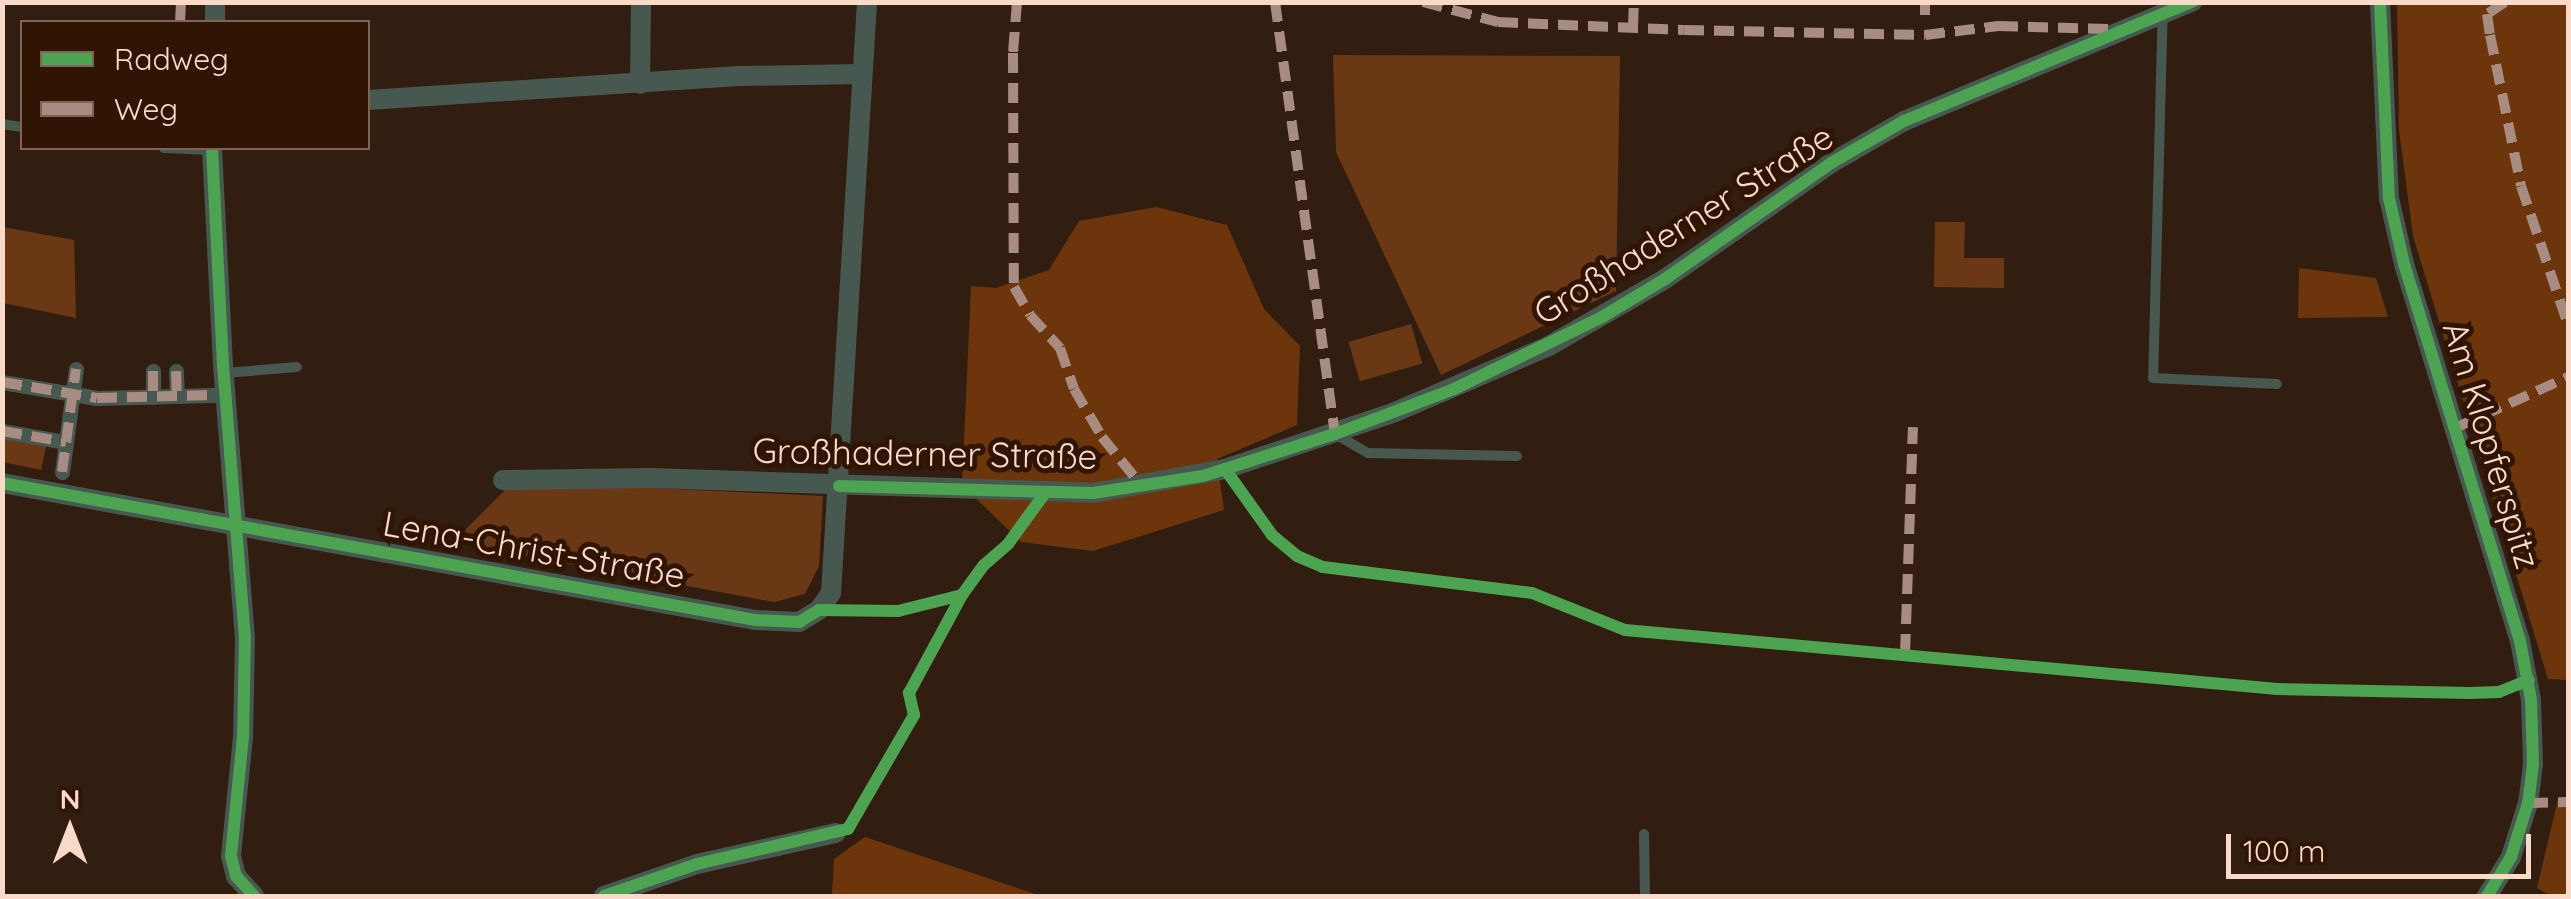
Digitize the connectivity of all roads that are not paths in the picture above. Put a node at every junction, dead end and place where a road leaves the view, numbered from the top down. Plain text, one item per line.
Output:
1 (642, 2) edge
2 (867, 2) edge
3 (2192, 2) edge
4 (2380, 2) edge
5 (2162, 9) edge
6 (862, 74) junction
7 (640, 84) junction
8 (370, 100) edge
9 (212, 150) edge
10 (296, 367) dead end
11 (76, 369) dead end
12 (153, 371) dead end
13 (176, 371) dead end
14 (224, 373) junction
15 (2, 382) edge
16 (2277, 384) dead end
17 (72, 394) junction
18 (177, 396) junction
19 (153, 397) junction
20 (220, 401) junction
21 (2, 430) edge
22 (1335, 434) junction
23 (66, 442) junction
24 (1517, 456) dead end
25 (62, 472) dead end
26 (502, 480) dead end
27 (2, 483) edge
28 (839, 486) junction
29 (237, 525) junction
30 (836, 833) dead end
31 (1644, 834) dead end
32 (254, 896) edge
33 (604, 896) edge
34 (1645, 896) edge
35 (2487, 896) edge

1 - 7 street
2 - 6 street, Lena-Christ-Straße
3 - 5 street, Großhaderner Straße
4 - 35 street, Am Klopferspitz
5 - 16 lane
5 - 22 street, Großhaderner Straße
6 - 7 street
6 - 28 street, Lena-Christ-Straße
7 - 8 street
9 - 14 street
10 - 14 lane
11 - 17 street
12 - 19 street
13 - 18 street
14 - 20 street
15 - 17 street
17 - 19 street
17 - 23 street
18 - 19 street
18 - 20 street
20 - 29 street
21 - 23 street
22 - 24 lane
22 - 28 street, Großhaderner Straße
23 - 25 street
26 - 28 street, Großhaderner Straße
27 - 29 street
28 - 29 street, Lena-Christ-Straße
29 - 32 street
30 - 33 street
31 - 34 lane

